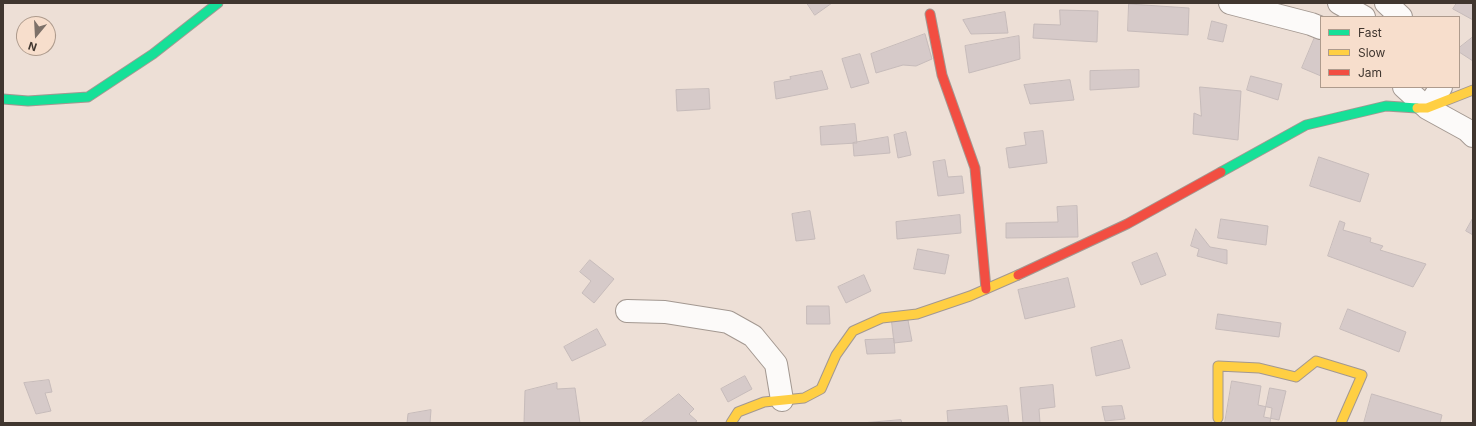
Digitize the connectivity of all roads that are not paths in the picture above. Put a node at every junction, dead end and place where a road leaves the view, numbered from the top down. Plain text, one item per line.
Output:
1 (218, 3) edge
2 (1230, 3) edge
3 (1339, 3) edge
4 (1386, 3) edge
5 (930, 14) dead end
6 (1362, 16) edge
7 (1400, 16) edge
8 (1320, 28) edge
9 (1406, 88) edge
10 (1440, 88) edge
11 (1473, 90) edge
12 (1427, 97) edge
13 (3, 99) edge
14 (1473, 136) edge
15 (986, 289) junction
16 (627, 311) dead end
17 (782, 400) junction
18 (1218, 418) dead end
19 (732, 423) edge
20 (1341, 423) edge

1 - 13 street
2 - 8 street
3 - 6 street
4 - 7 street
5 - 15 street
9 - 12 street
10 - 12 street
11 - 12 street
12 - 14 street
12 - 15 street
15 - 17 street
16 - 17 street
17 - 19 street
18 - 20 street

